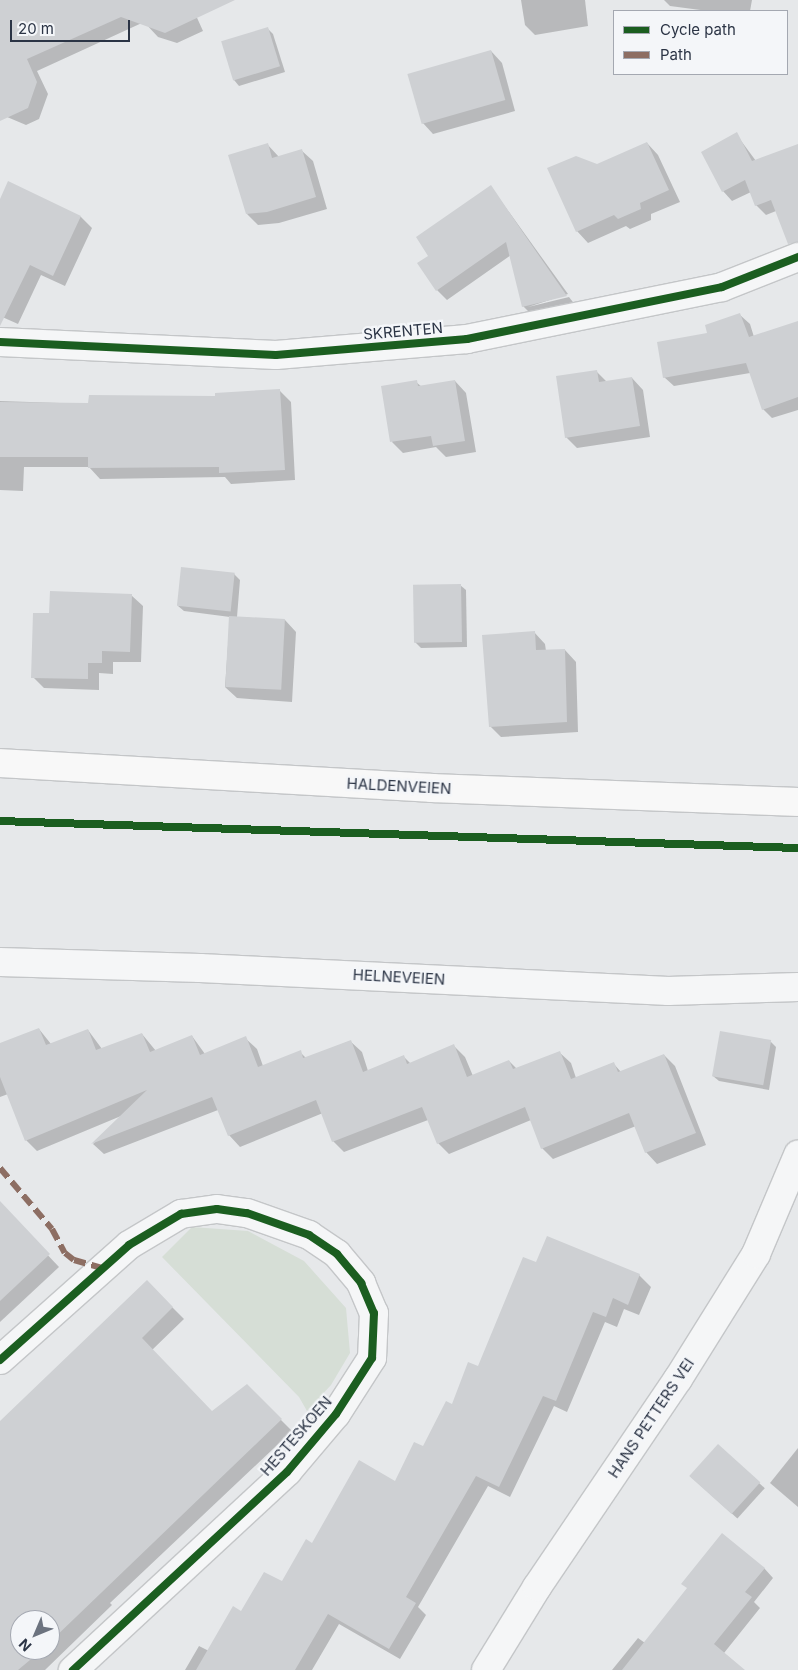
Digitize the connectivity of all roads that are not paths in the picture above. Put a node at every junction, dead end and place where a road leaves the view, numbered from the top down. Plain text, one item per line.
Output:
1 (798, 257) edge
2 (0, 342) edge
3 (0, 763) edge
4 (798, 802) edge
5 (0, 962) edge
6 (798, 987) edge
7 (798, 1156) edge
8 (0, 1360) edge
9 (73, 1670) edge
10 (486, 1670) edge

1 - 2 street, SKRENTEN
3 - 4 main road, HALDENVEIEN
5 - 6 street, HELNEVEIEN
7 - 10 street, HANS PETTERS VEI
8 - 9 street, HESTESKOEN

